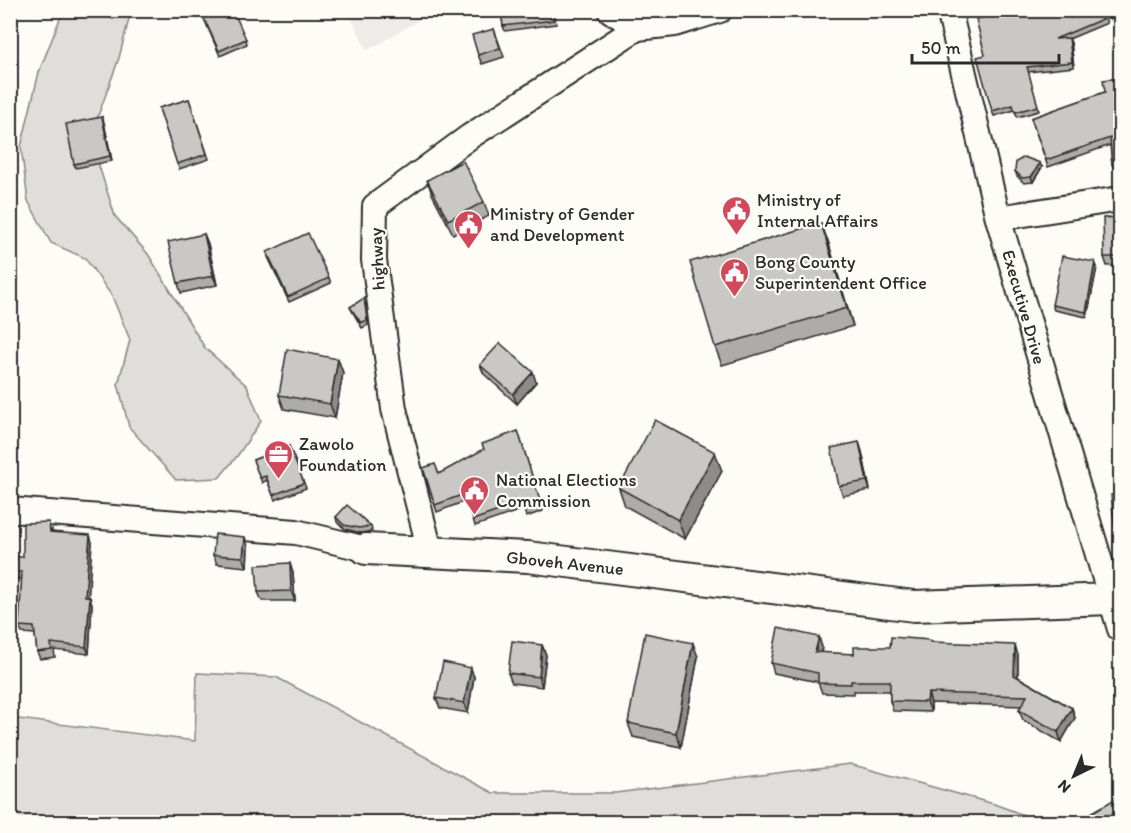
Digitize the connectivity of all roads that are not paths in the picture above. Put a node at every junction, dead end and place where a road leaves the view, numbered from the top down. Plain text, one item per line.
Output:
1 (610, 10) edge
2 (720, 10) edge
3 (949, 10) edge
4 (637, 28) junction
5 (1120, 199) edge
6 (998, 218) junction
7 (10, 510) edge
8 (366, 549) joint
9 (430, 551) junction
10 (1116, 598) edge
11 (1120, 629) edge

1 - 4 street
2 - 4 street, highway
3 - 6 street, Executive Drive
4 - 9 street, highway
5 - 6 street
6 - 10 street, Executive Drive
7 - 8 street, Gboveh Avenue
8 - 9 main road, Gboveh Avenue
9 - 10 main road, Gboveh Avenue
10 - 11 street, Executive Drive

